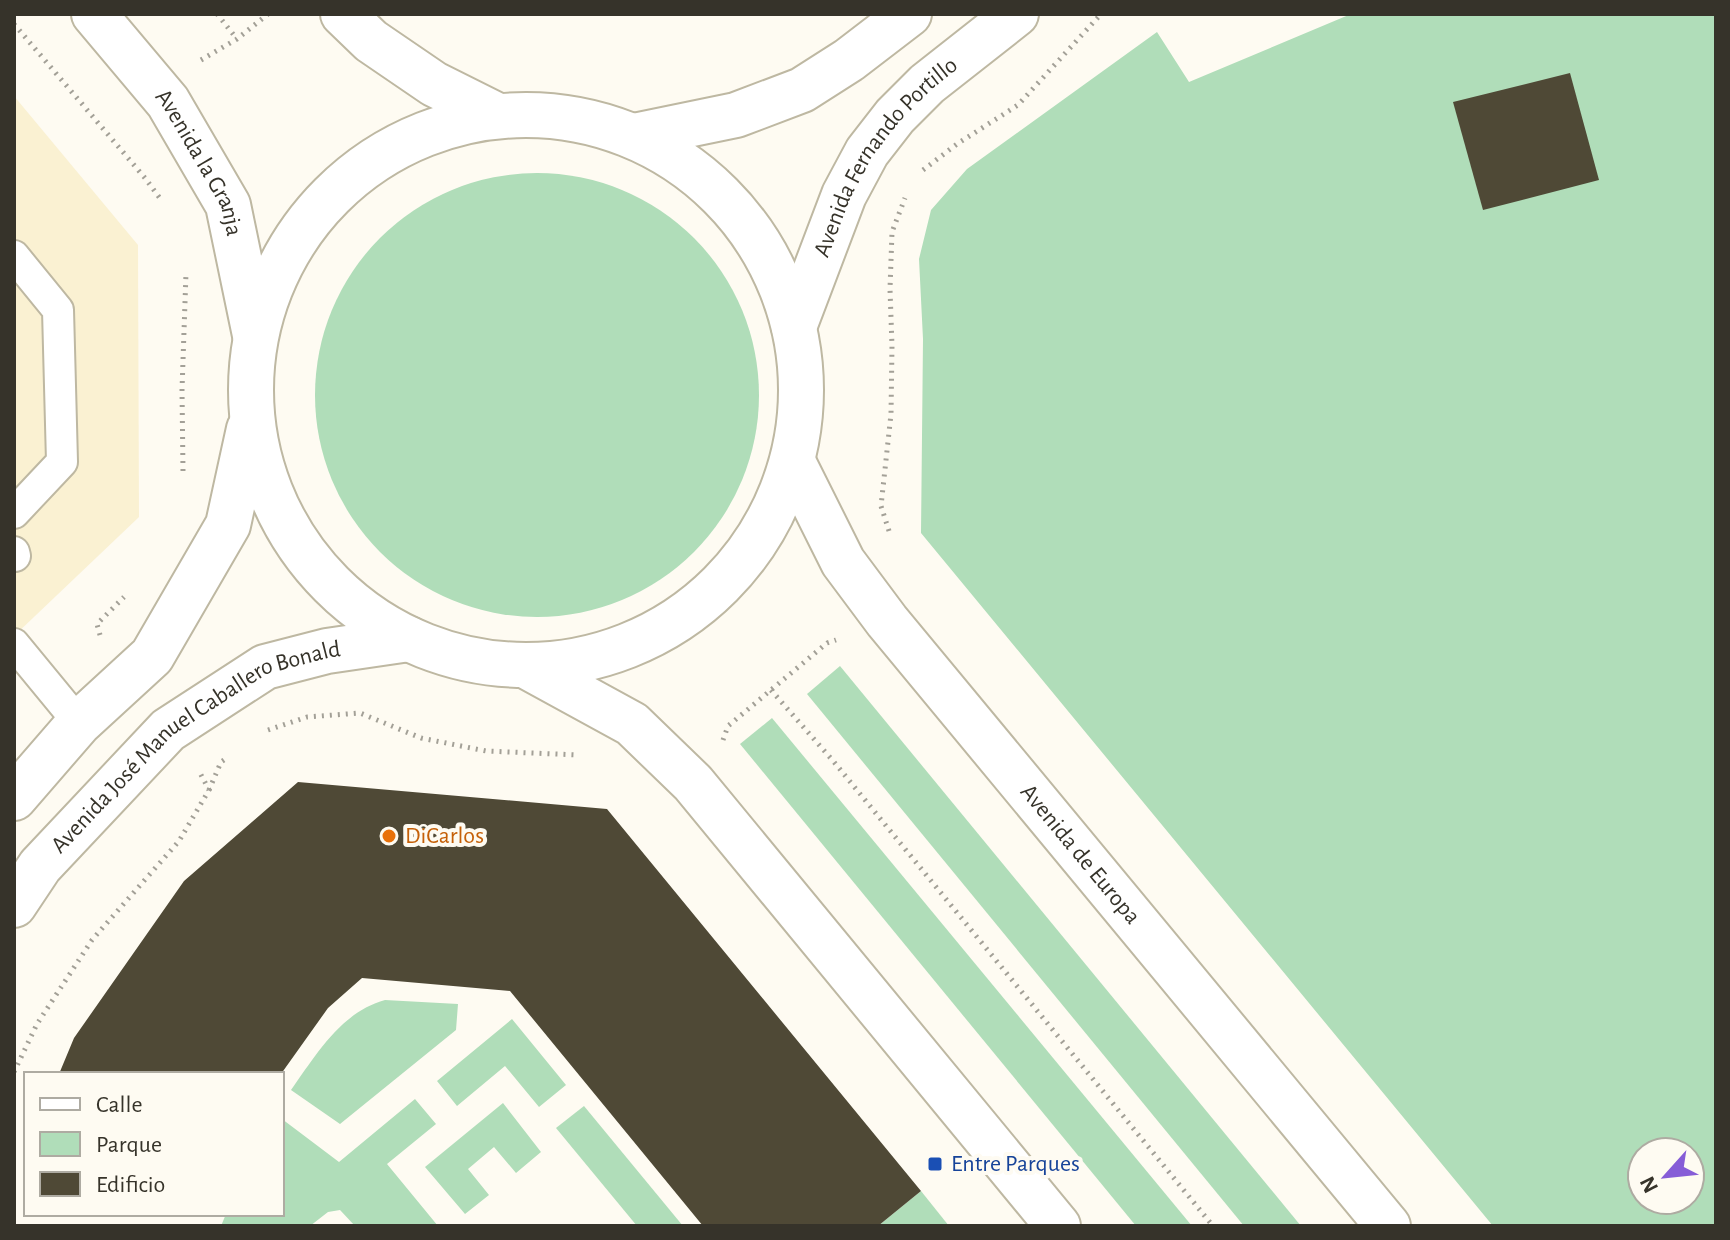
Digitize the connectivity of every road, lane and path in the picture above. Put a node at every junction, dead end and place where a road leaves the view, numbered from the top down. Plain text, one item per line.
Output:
1 (94, 14) edge
2 (217, 14) edge
3 (268, 14) edge
4 (343, 14) edge
5 (909, 14) edge
6 (1016, 14) edge
7 (1101, 14) edge
8 (14, 24) edge
9 (237, 39) junction
10 (155, 87) junction
11 (496, 115) junction
12 (634, 136) junction
13 (913, 178) dead end
14 (907, 191) dead end
15 (168, 209) dead end
16 (14, 256) edge
17 (186, 268) dead end
18 (794, 327) junction
19 (255, 337) junction
20 (252, 414) junction
21 (795, 466) junction
22 (184, 481) dead end
23 (19, 503) edge
24 (890, 536) dead end
25 (129, 591) dead end
26 (887, 621) junction
27 (409, 639) junction
28 (14, 644) edge
29 (526, 666) junction
30 (126, 680) junction
31 (771, 690) junction
32 (79, 723) junction
33 (168, 730) junction
34 (257, 733) dead end
35 (233, 753) dead end
36 (587, 755) dead end
37 (693, 783) junction
38 (209, 790) junction
39 (14, 798) edge
40 (14, 905) edge
41 (14, 1072) edge
42 (1058, 1226) edge
43 (1213, 1226) edge
44 (1388, 1226) edge

1 - 10 main road, Avenida la Granja
2 - 9 path
3 - 9 path
4 - 11 main road
5 - 12 main road
6 - 18 main road, Avenida Fernando Portillo
7 - 13 path
8 - 15 path
9 - 10 path
10 - 19 main road, Avenida la Granja
11 - 12 main road
11 - 19 main road
12 - 18 main road
14 - 24 path
16 - 23 lane
17 - 22 path
18 - 21 main road
19 - 20 main road
20 - 27 main road
20 - 30 main road
21 - 26 main road, Avenida de Europa
21 - 29 main road
25 - 30 path
26 - 31 path
26 - 44 main road, Avenida de Europa
27 - 29 main road
27 - 33 main road, Avenida José Manuel Caballero Bonald
28 - 32 lane
29 - 37 main road
30 - 32 main road
31 - 37 path
31 - 43 path
32 - 39 main road
33 - 38 path
33 - 40 main road, Avenida José Manuel Caballero Bonald
34 - 36 path
35 - 38 path
37 - 42 main road
38 - 41 path

